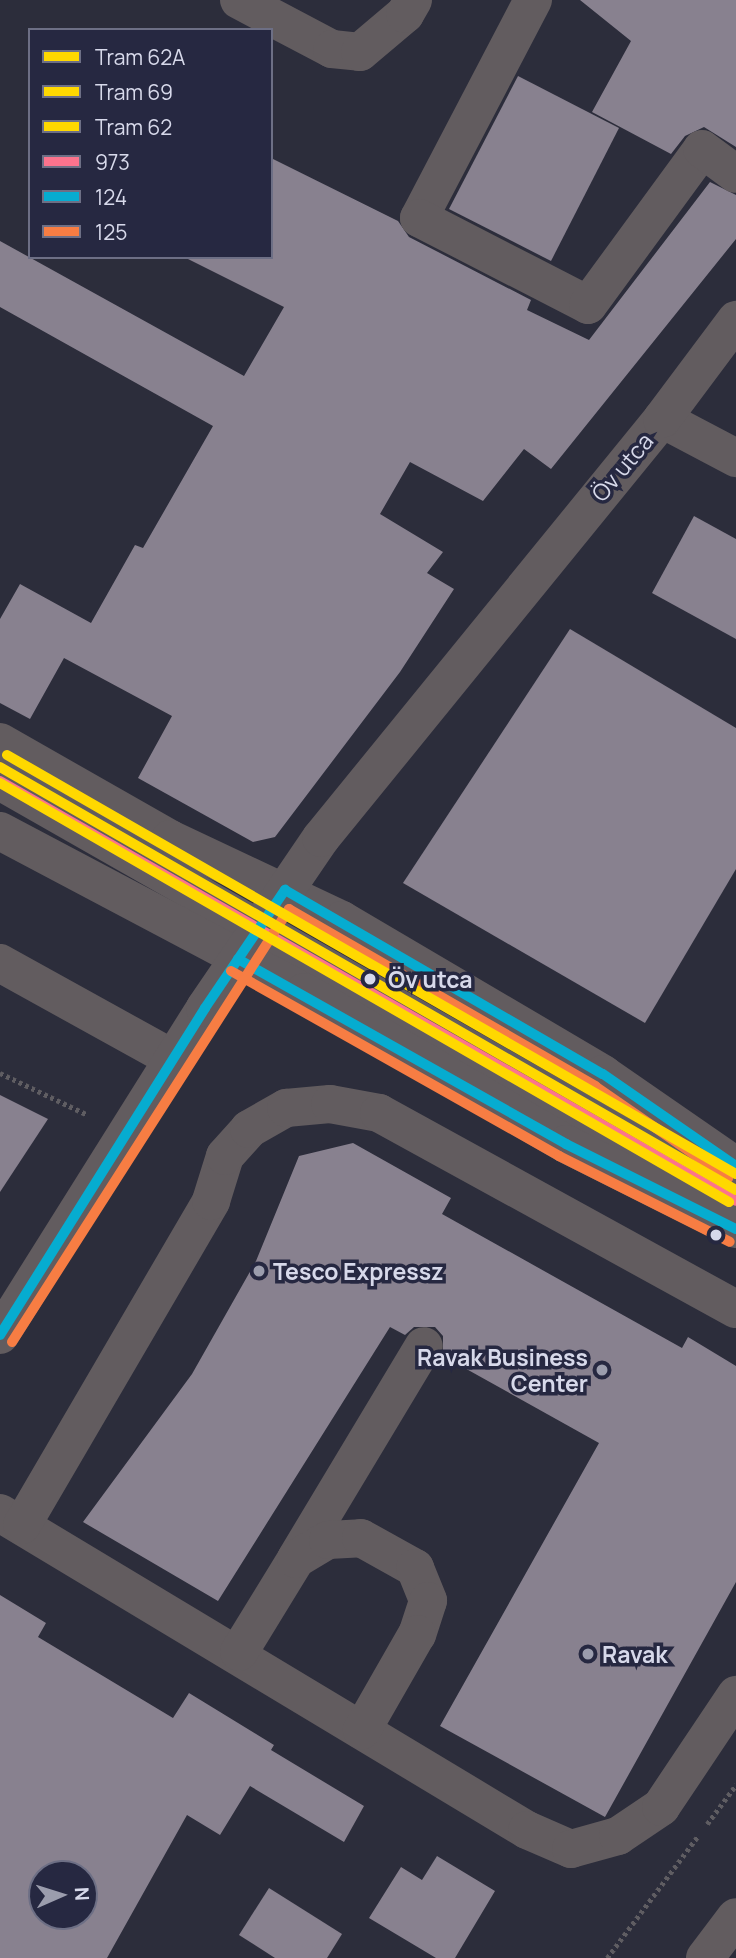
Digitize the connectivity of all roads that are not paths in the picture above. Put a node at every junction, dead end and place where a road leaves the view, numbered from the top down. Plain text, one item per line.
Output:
1 (239, 0) edge
2 (413, 0) edge
3 (533, 0) edge
4 (736, 174) edge
5 (736, 320) edge
6 (662, 419) junction
7 (736, 458) edge
8 (0, 742) edge
9 (0, 781) edge
10 (0, 831) edge
11 (285, 890) junction
12 (248, 944) junction
13 (0, 963) edge
14 (173, 1059) junction
15 (736, 1166) edge
16 (736, 1201) edge
17 (736, 1229) edge
18 (736, 1309) edge
19 (0, 1335) edge
20 (424, 1346) dead end
21 (11, 1519) edge
22 (296, 1559) junction
23 (239, 1652) junction
24 (736, 1695) edge
25 (362, 1730) junction
26 (736, 1917) edge
27 (705, 1958) edge

1 - 2 street
3 - 4 street
5 - 6 street, Öv utca
6 - 7 street
6 - 11 street, Öv utca
8 - 11 street
9 - 12 street
10 - 12 street
11 - 12 street, Öv utca
11 - 15 street
12 - 14 street, Öv utca
12 - 16 street
12 - 17 street
13 - 14 street
14 - 19 street, Öv utca
18 - 21 street
20 - 22 street
21 - 23 street
22 - 23 street
22 - 25 street
23 - 25 street
24 - 25 street
26 - 27 street

